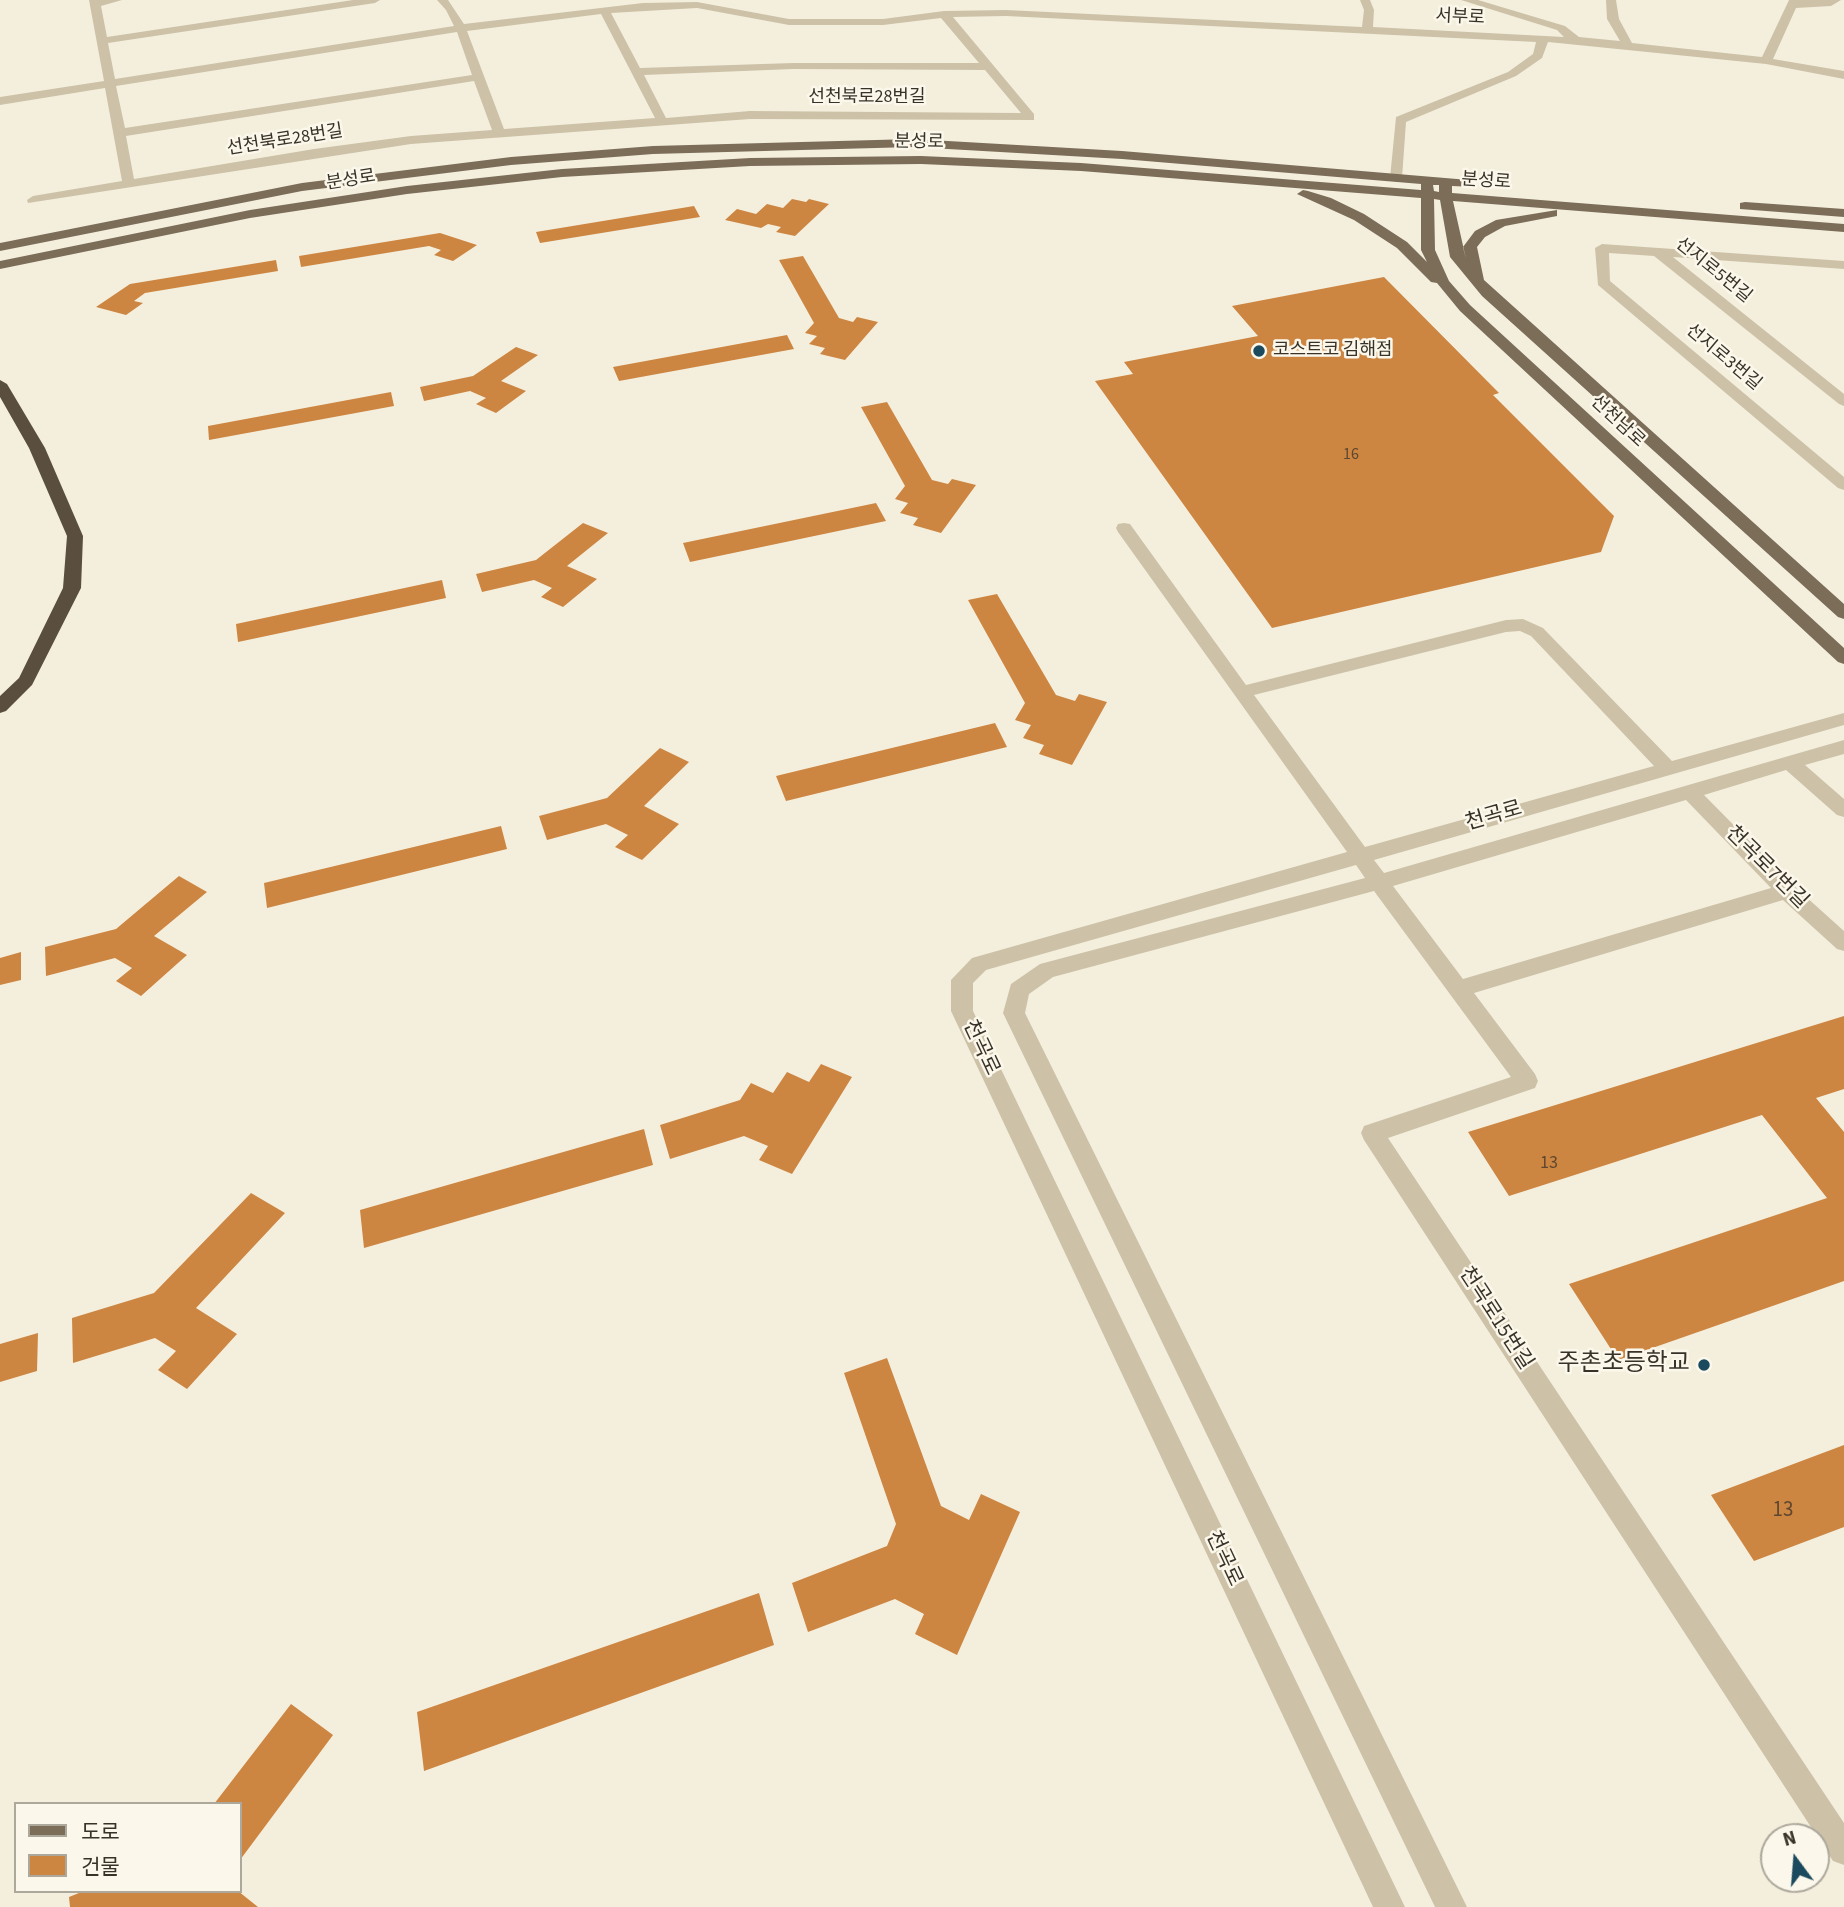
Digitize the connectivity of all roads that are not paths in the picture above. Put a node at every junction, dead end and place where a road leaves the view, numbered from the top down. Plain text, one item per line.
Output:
1 (117, 0) edge
2 (375, 0) edge
3 (442, 0) edge
4 (1365, 0) edge
5 (1466, 0) edge
6 (1611, 0) edge
7 (1836, 0) edge
8 (94, 2) edge
9 (698, 2) edge
10 (1792, 3) edge
11 (604, 10) junction
12 (944, 15) junction
13 (461, 29) junction
14 (1367, 32) junction
15 (1543, 39) junction
16 (102, 41) junction
17 (1576, 41) junction
18 (1628, 45) junction
19 (1766, 61) junction
20 (988, 67) junction
21 (637, 72) junction
22 (1844, 75) edge
23 (479, 76) junction
24 (110, 84) junction
25 (0, 101) edge
26 (662, 121) junction
27 (119, 133) junction
28 (499, 133) junction
29 (1396, 178) junction
30 (1261, 182) junction
31 (128, 184) junction
32 (1427, 188) junction
33 (1446, 189) junction
34 (1541, 190) dead end
35 (33, 200) dead end
36 (1734, 205) dead end
37 (1590, 208) junction
38 (1844, 213) edge
39 (1844, 228) edge
40 (0, 247) edge
41 (1658, 252) junction
42 (0, 265) edge
43 (1844, 265) edge
44 (1478, 282) junction
45 (1465, 308) junction
46 (1821, 383) junction
47 (1844, 383) edge
48 (0, 384) edge
49 (1844, 401) edge
50 (1844, 485) edge
51 (1124, 528) dead end
52 (1844, 613) edge
53 (1844, 658) edge
54 (1242, 692) junction
55 (0, 707) edge
56 (1844, 719) edge
57 (1844, 747) edge
58 (1790, 763) junction
59 (1667, 768) junction
60 (1690, 792) junction
61 (1844, 810) edge
62 (1359, 855) junction
63 (1378, 882) junction
64 (1787, 891) junction
65 (1844, 943) edge
66 (1458, 989) junction
67 (1844, 1850) edge
68 (1389, 1907) edge
69 (1451, 1907) edge

1 - 8 street
2 - 16 street
3 - 13 street
4 - 14 street
5 - 17 street
6 - 18 street
7 - 10 street
8 - 16 street
9 - 11 street, 서부로
9 - 12 street, 서부로
10 - 19 street
11 - 13 street, 서부로
11 - 21 street
12 - 14 street, 서부로
12 - 20 street
13 - 23 street
13 - 24 street
14 - 15 street, 서부로
15 - 17 street, 서부로
15 - 29 street
16 - 24 street
17 - 18 street, 서부로
18 - 19 street, 서부로
19 - 22 street, 서부로
20 - 21 street, 선천북로28번길
20 - 26 street, 선천북로28번길
21 - 26 street
23 - 27 street, 선천북로28번길
23 - 28 street
24 - 25 street
24 - 27 street
26 - 28 street, 선천북로28번길
27 - 31 street
28 - 31 street, 선천북로28번길
29 - 32 main road, 분성로
29 - 40 main road, 분성로
30 - 32 main road, 분성로
30 - 42 main road, 분성로
30 - 45 main road
31 - 35 street, 선천북로28번길
32 - 33 main road, 분성로
32 - 45 main road, 선천남로
33 - 34 main road, 분성로
33 - 37 main road, 분성로
33 - 44 main road, 선천남로
36 - 38 main road
37 - 39 main road, 분성로
37 - 44 main road
41 - 43 street, 선지로5번길
41 - 46 street, 선지로5번길
41 - 50 street, 선지로3번길
44 - 52 main road, 선천남로
45 - 53 main road, 선천남로
46 - 47 street
46 - 49 street, 선지로5번길
48 - 55 highway
51 - 54 street, 천곡로15번길
54 - 59 street
54 - 62 street, 천곡로15번길
56 - 59 street, 천곡로
57 - 58 street, 천곡로
58 - 60 street, 천곡로
58 - 61 street
59 - 62 street, 천곡로
60 - 63 street, 천곡로
60 - 64 street, 천곡로7번길
62 - 63 street, 천곡로15번길
62 - 68 street, 천곡로
63 - 66 street, 천곡로15번길
63 - 69 street, 천곡로
64 - 65 street, 천곡로7번길
64 - 66 street
66 - 67 street, 천곡로15번길

